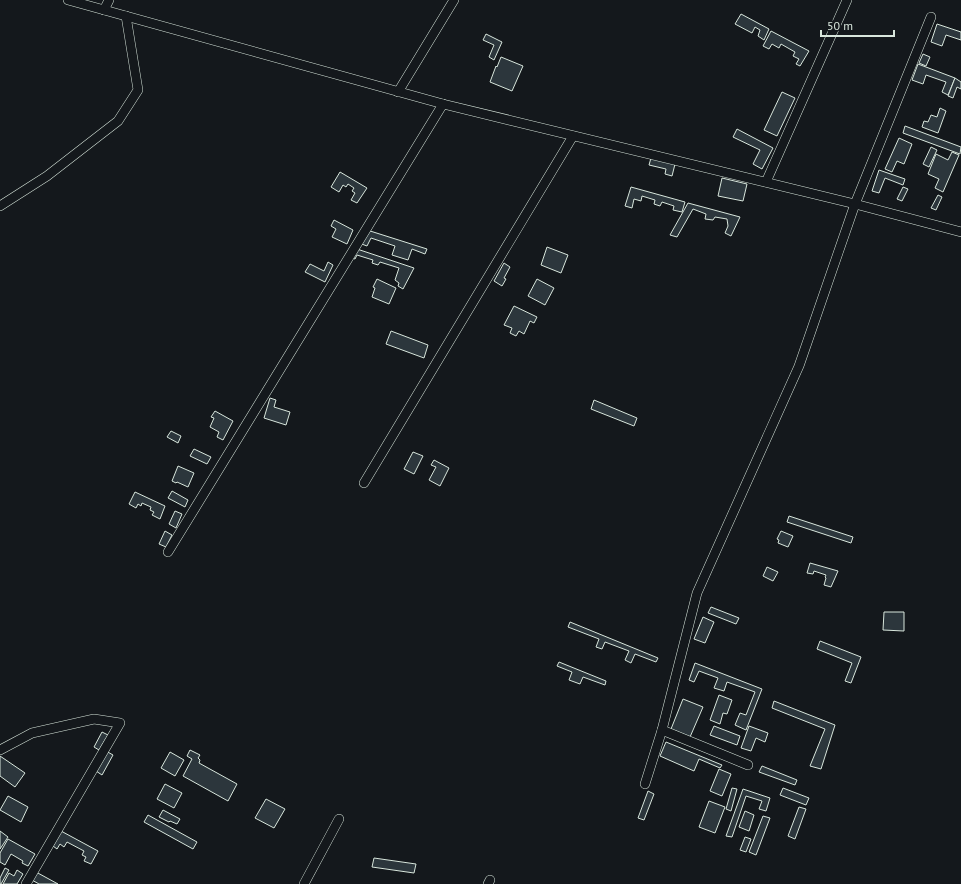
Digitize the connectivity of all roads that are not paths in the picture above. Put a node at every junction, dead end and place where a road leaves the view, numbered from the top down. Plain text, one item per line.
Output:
1 (68, 0) edge
2 (109, 0) edge
3 (454, 0) edge
4 (847, 0) edge
5 (104, 10) junction
6 (126, 16) junction
7 (931, 17) dead end
8 (398, 92) junction
9 (443, 104) junction
10 (573, 136) junction
11 (766, 182) junction
12 (855, 204) junction
13 (0, 206) edge
14 (961, 232) edge
15 (364, 483) dead end
16 (168, 552) dead end
17 (662, 730) junction
18 (0, 750) edge
19 (748, 765) dead end
20 (645, 784) dead end
21 (339, 819) dead end
22 (26, 884) edge
23 (304, 884) edge

1 - 5 street
2 - 5 street
3 - 8 street
4 - 11 street
5 - 6 street
6 - 8 street
6 - 13 street
7 - 12 street
8 - 9 street
9 - 10 street
9 - 16 street
10 - 11 street
10 - 15 street
11 - 12 street
12 - 14 street
12 - 17 street
17 - 19 street
17 - 20 street
18 - 22 street
21 - 23 street

